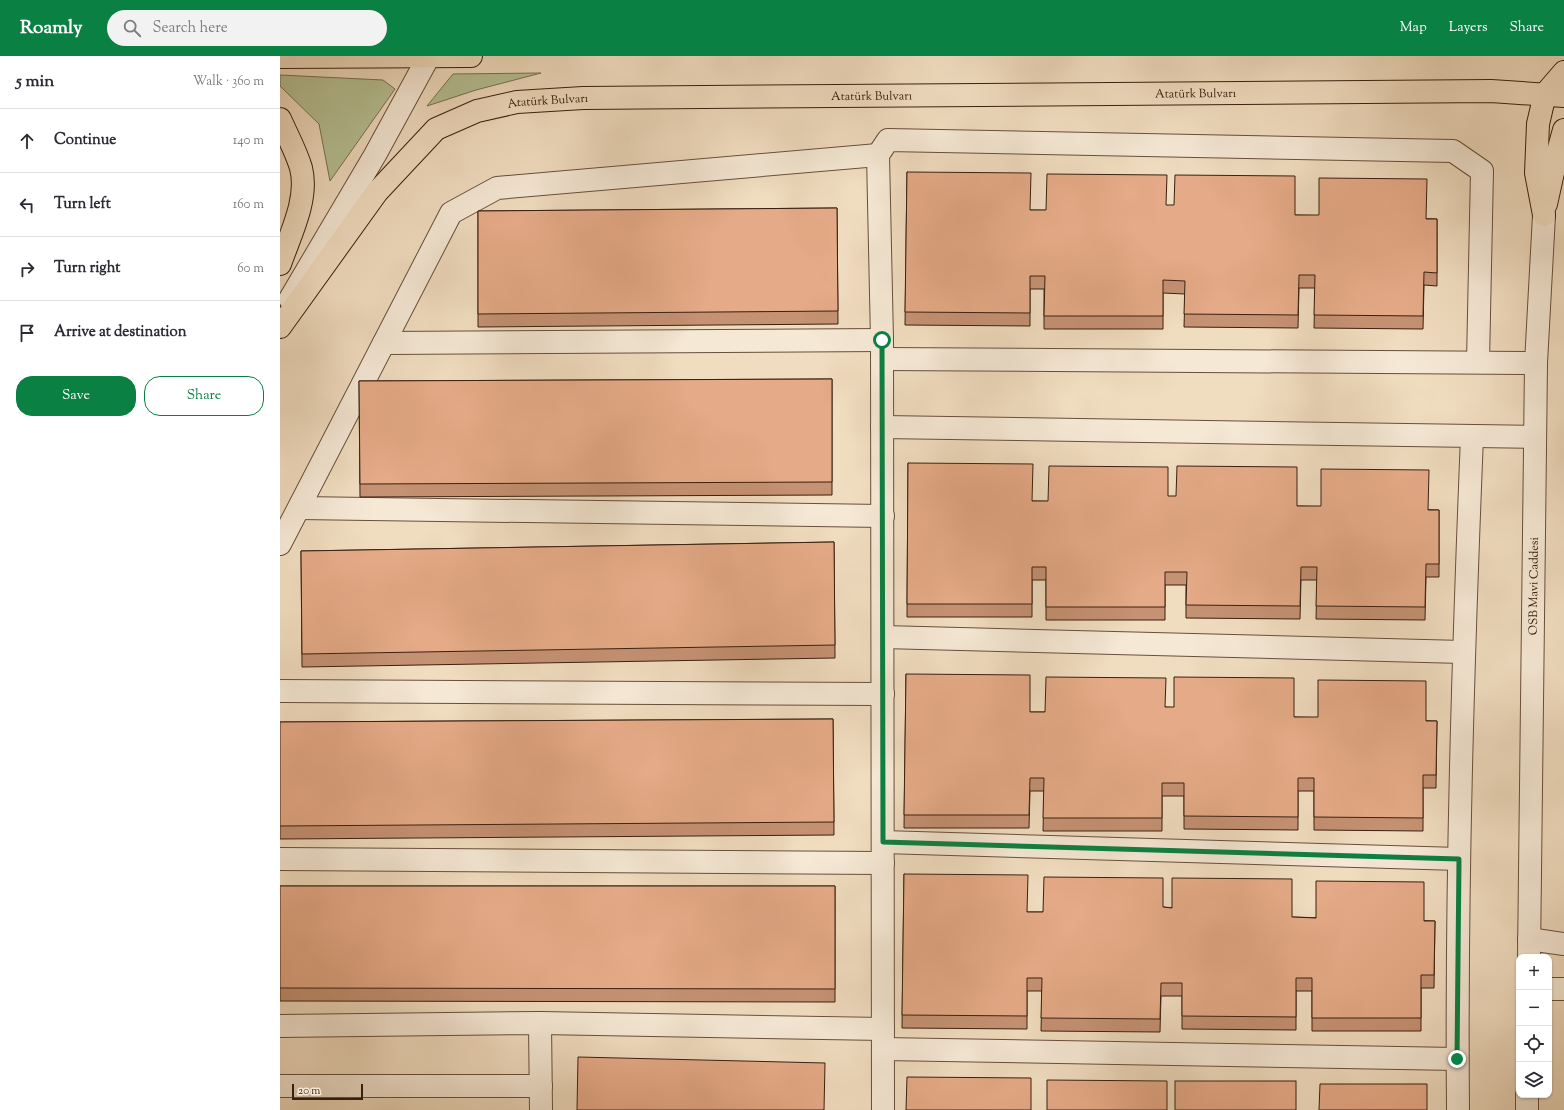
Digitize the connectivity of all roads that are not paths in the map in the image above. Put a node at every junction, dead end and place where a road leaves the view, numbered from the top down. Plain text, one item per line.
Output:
1 (471, 56) edge
2 (280, 57) edge
3 (334, 57) edge
4 (428, 57) edge
5 (1564, 72) edge
6 (1555, 95) edge
7 (280, 119) edge
8 (1564, 130) edge
9 (878, 155) junction
10 (1544, 215) junction
11 (280, 264) edge
12 (280, 315) edge
13 (280, 327) edge
14 (384, 343) junction
15 (882, 349) junction
16 (1478, 362) junction
17 (1536, 363) junction
18 (882, 427) junction
19 (1472, 436) junction
20 (1535, 437) junction
21 (299, 508) junction
22 (883, 516) junction
23 (280, 544) edge
24 (883, 637) junction
25 (1463, 652) junction
26 (280, 691) edge
27 (883, 694) junction
28 (883, 852) junction
29 (280, 859) edge
30 (1459, 859) junction
31 (1564, 944) edge
32 (1529, 948) edge
33 (1552, 988) edge
34 (1564, 989) edge
35 (540, 1023) junction
36 (280, 1026) edge
37 (883, 1039) junction
38 (1457, 1059) junction
39 (280, 1086) edge
40 (541, 1086) junction
41 (1527, 1098) edge
42 (541, 1110) edge
43 (883, 1110) edge
44 (1458, 1110) edge
45 (1527, 1110) edge

1 - 4 main road
2 - 3 main road
3 - 4 main road
4 - 12 street
5 - 6 main road
6 - 10 main road
6 - 13 main road, Atatürk Bulvarı
7 - 11 main road
8 - 10 main road
9 - 14 street
9 - 15 street
9 - 16 street
10 - 17 street, OSB Mavi Caddesi
14 - 15 street
14 - 21 street
15 - 16 street
15 - 18 street
16 - 17 street
17 - 20 street, OSB Mavi Caddesi
18 - 19 street
18 - 22 street
19 - 20 street
19 - 25 street
20 - 32 street, OSB Mavi Caddesi
21 - 22 street
21 - 23 street
22 - 24 street
24 - 25 street
24 - 27 street
25 - 30 street
26 - 27 street
27 - 28 street
28 - 29 street
28 - 30 street
28 - 37 street
30 - 38 street
31 - 32 street
33 - 34 street
35 - 36 street
35 - 37 street
35 - 40 street
37 - 38 street
37 - 43 street
38 - 44 street
39 - 40 street
40 - 42 street
41 - 45 street

